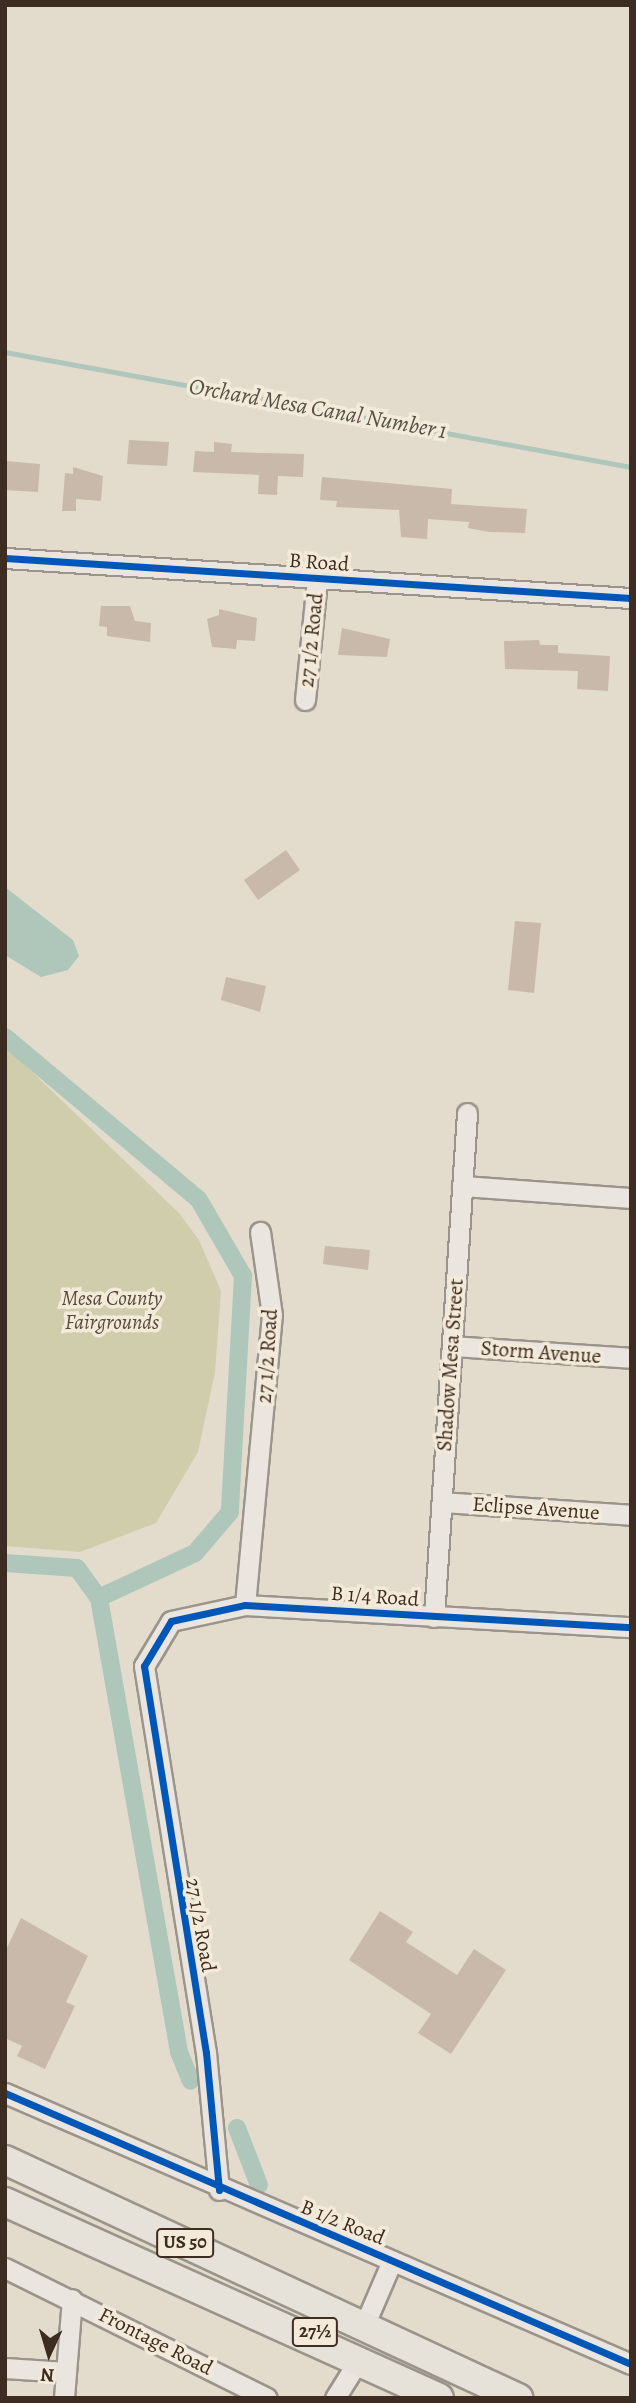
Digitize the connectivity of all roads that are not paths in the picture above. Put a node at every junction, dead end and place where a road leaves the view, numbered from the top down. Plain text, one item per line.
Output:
1 (5, 558) edge
2 (317, 580) junction
3 (631, 598) edge
4 (305, 699) dead end
5 (467, 1113) dead end
6 (462, 1186) junction
7 (631, 1198) edge
8 (260, 1232) dead end
9 (452, 1346) junction
10 (631, 1358) edge
11 (442, 1502) junction
12 (631, 1515) edge
13 (245, 1605) junction
14 (434, 1618) junction
15 (631, 1627) edge
16 (144, 1666) joint
17 (5, 2093) edge
18 (5, 2160) edge
19 (219, 2190) junction
20 (5, 2202) edge
21 (392, 2261) junction
22 (5, 2268) edge
23 (72, 2299) junction
24 (263, 2318) junction
25 (364, 2326) junction
26 (426, 2355) junction
27 (358, 2361) junction
28 (631, 2364) edge
29 (5, 2368) edge
30 (66, 2372) junction
31 (64, 2398) edge
32 (267, 2398) edge
33 (335, 2398) edge
34 (439, 2398) edge
35 (518, 2398) edge

1 - 2 street, B Road
2 - 3 street, B Road
2 - 4 street, 27 1/2 Road
5 - 6 street, Shadow Mesa Street
6 - 7 street
6 - 9 street, Shadow Mesa Street
8 - 13 street, 27 1/2 Road
9 - 10 street, Storm Avenue
9 - 11 street, Shadow Mesa Street
11 - 12 street, Eclipse Avenue
11 - 14 street, Shadow Mesa Street
13 - 14 street, B 1/4 Road
13 - 16 street, B 1/4 Road
14 - 15 street, B 1/4 Road
16 - 19 street, 27 1/2 Road
17 - 19 street, B 1/2 Road
18 - 25 highway, US 50
19 - 21 street, B 1/2 Road
20 - 24 highway, US 50
21 - 25 street, 27½
21 - 28 street, B 1/2 Road
22 - 23 street, Frontage Road
23 - 30 street
23 - 32 street, Frontage Road
24 - 25 highway, 27½
24 - 27 highway, US 50
25 - 26 highway, US 50
26 - 27 highway
26 - 35 highway, US 50
27 - 33 street, 27½
27 - 34 highway, US 50
29 - 30 street
30 - 31 street

